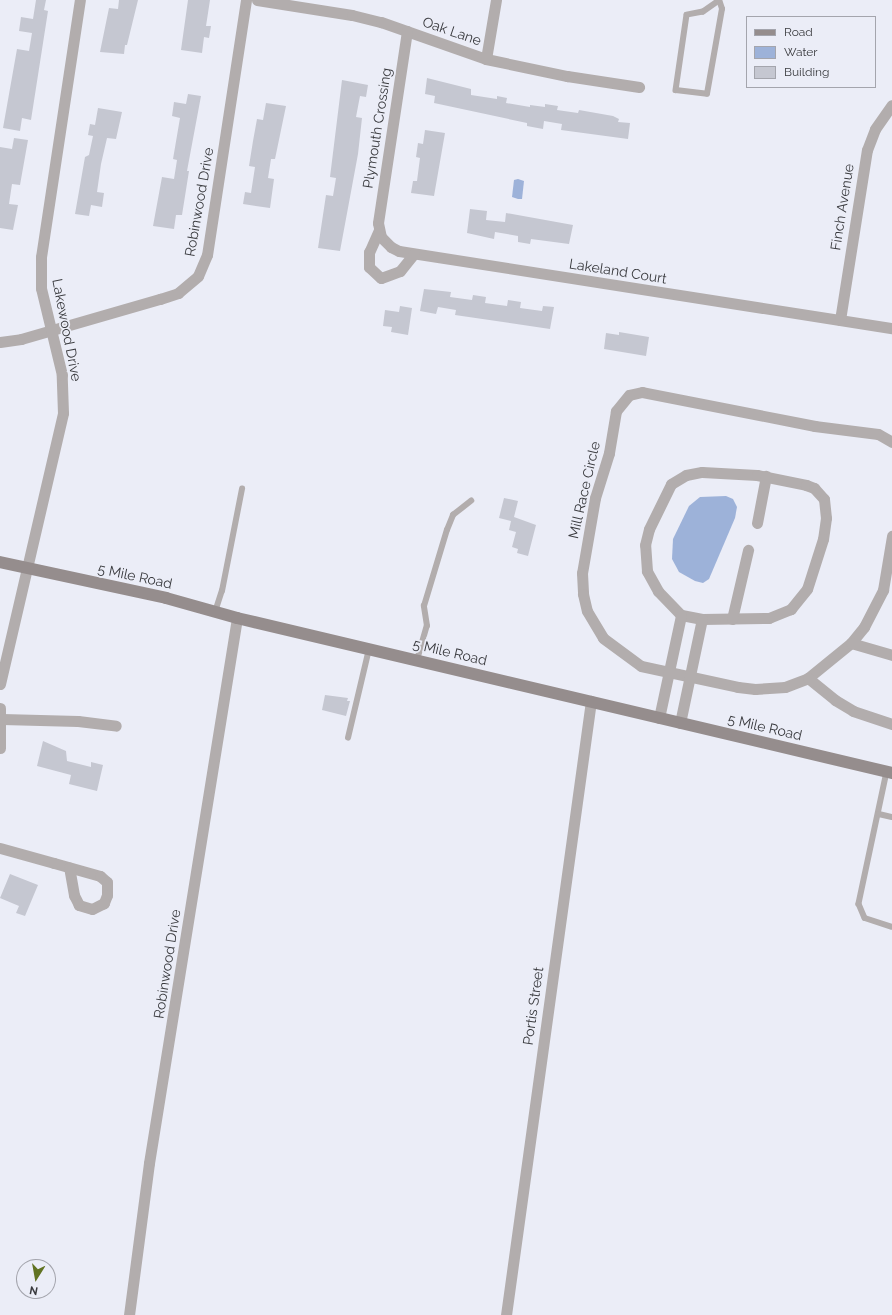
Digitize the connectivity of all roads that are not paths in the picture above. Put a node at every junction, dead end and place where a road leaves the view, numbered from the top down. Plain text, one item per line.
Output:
1 (80, 0) edge
2 (246, 0) edge
3 (257, 0) edge
4 (496, 0) edge
5 (719, 0) edge
6 (407, 31) junction
7 (486, 59) junction
8 (639, 87) dead end
9 (892, 105) edge
10 (379, 230) junction
11 (414, 254) junction
12 (840, 320) junction
13 (892, 328) edge
14 (52, 331) junction
15 (0, 342) edge
16 (892, 442) edge
17 (766, 476) junction
18 (242, 489) dead end
19 (472, 501) dead end
20 (757, 523) dead end
21 (892, 536) edge
22 (748, 550) dead end
23 (0, 562) edge
24 (26, 569) junction
25 (215, 612) junction
26 (682, 615) junction
27 (237, 618) junction
28 (702, 619) junction
29 (732, 619) junction
30 (851, 643) junction
31 (369, 648) junction
32 (892, 655) edge
33 (417, 660) junction
34 (670, 671) junction
35 (1, 672) edge
36 (691, 675) junction
37 (808, 678) junction
38 (0, 684) edge
39 (591, 701) junction
40 (0, 708) edge
41 (659, 718) junction
42 (2, 720) junction
43 (680, 722) junction
44 (892, 724) edge
45 (116, 726) dead end
46 (348, 738) dead end
47 (0, 748) edge
48 (889, 773) edge
49 (879, 814) junction
50 (892, 816) edge
51 (0, 848) edge
52 (69, 867) dead end
53 (892, 928) edge
54 (129, 1315) edge
55 (506, 1315) edge

1 - 14 street, Lakewood Drive
2 - 14 street, Robinwood Drive
3 - 6 street, Oak Lane
4 - 7 street
5 - 5 lane
6 - 7 street, Oak Lane
6 - 10 street, Plymouth Crossing
7 - 8 street, Oak Lane
9 - 12 street, Finch Avenue
10 - 11 street
10 - 11 street, Plymouth Crossing
11 - 12 street, Lakeland Court
12 - 13 street, Lakeland Court
14 - 15 street, Robinwood Drive
14 - 24 street, Lakewood Drive
16 - 34 street, Mill Race Circle
17 - 20 street
17 - 26 street
17 - 29 street
18 - 25 lane
19 - 33 lane
21 - 30 street, Mill Race Circle
22 - 29 street
23 - 24 street, 5 Mile Road
24 - 25 street, 5 Mile Road
24 - 35 street, Lakewood Drive
25 - 27 street, 5 Mile Road
26 - 28 street
26 - 34 street
27 - 31 street, 5 Mile Road
27 - 54 street, Robinwood Drive
28 - 29 street
28 - 36 street
30 - 32 street
30 - 37 street, Mill Race Circle
31 - 33 street, 5 Mile Road
31 - 46 lane
33 - 39 street, 5 Mile Road
34 - 36 street, Mill Race Circle
34 - 41 street
35 - 38 street, Lakewood Drive
36 - 37 street, Mill Race Circle
36 - 43 street
37 - 44 street
39 - 41 street, 5 Mile Road
39 - 55 street, Portis Street
40 - 42 street
41 - 43 street, 5 Mile Road
42 - 45 street
42 - 47 street
43 - 48 street, 5 Mile Road
48 - 49 lane
49 - 50 lane
49 - 53 lane
51 - 52 street

